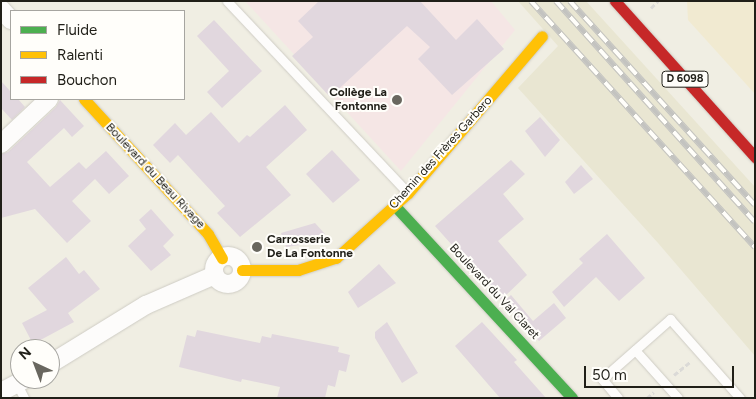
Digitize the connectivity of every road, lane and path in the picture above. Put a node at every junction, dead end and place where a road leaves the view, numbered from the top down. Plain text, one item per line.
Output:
1 (227, 1) edge
2 (615, 1) edge
3 (1, 9) edge
4 (10, 19) edge
5 (542, 36) dead end
6 (48, 100) edge
7 (85, 100) edge
8 (1, 144) edge
9 (755, 157) edge
10 (408, 193) junction
11 (395, 206) junction
12 (222, 258) junction
13 (242, 270) junction
14 (215, 275) junction
15 (635, 350) junction
16 (60, 358) edge
17 (564, 395) edge
18 (618, 398) edge
19 (678, 398) edge
20 (740, 398) edge

1 - 10 lane
2 - 9 street, D 6098
3 - 4 street
5 - 10 street, Chemin des Frères Garbero
6 - 8 street
7 - 12 street, Boulevard du Beau Rivage
10 - 11 street, Chemin des Frères Garbero
11 - 13 street, Chemin des Frères Garbero
11 - 17 street, Boulevard du Val Claret
12 - 13 street
12 - 14 street
13 - 14 street
14 - 16 street
15 - 18 lane
15 - 19 lane
15 - 20 lane

